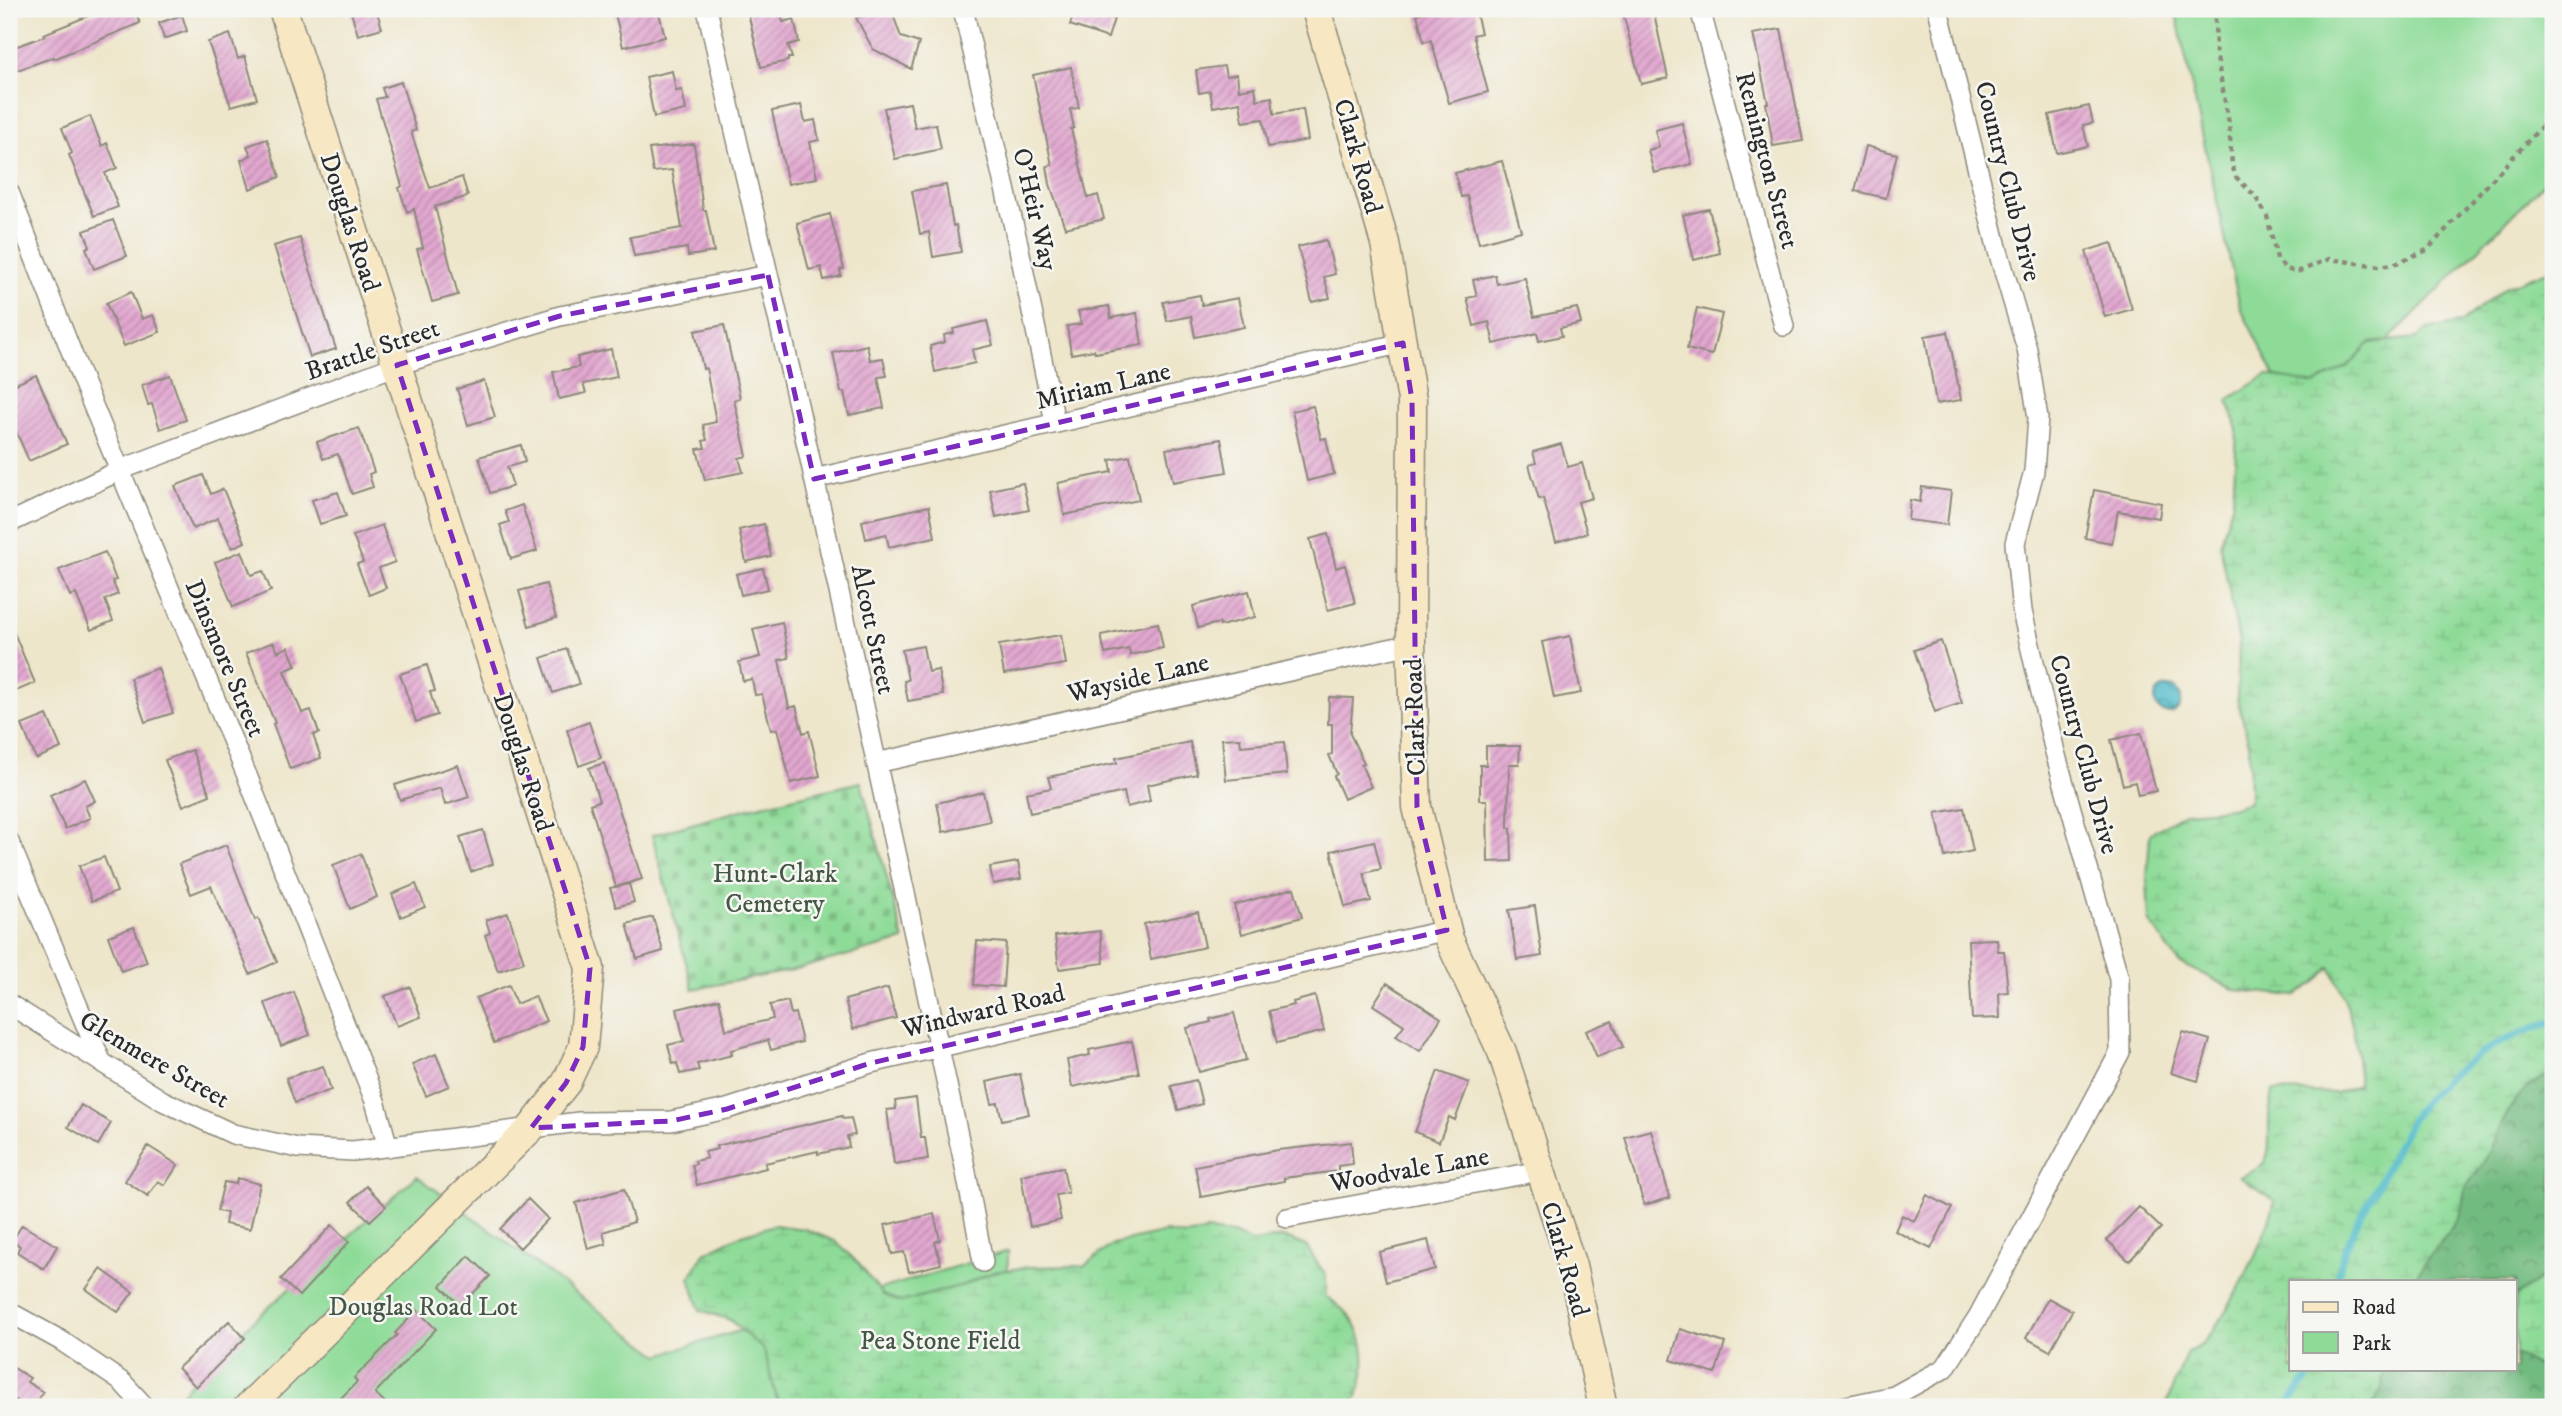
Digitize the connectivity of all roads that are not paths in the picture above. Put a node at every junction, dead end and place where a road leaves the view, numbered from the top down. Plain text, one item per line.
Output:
1 (283, 9) edge
2 (707, 9) edge
3 (962, 9) edge
4 (1316, 9) edge
5 (1700, 9) edge
6 (1938, 9) edge
7 (9, 192) edge
8 (768, 275) junction
9 (1784, 326) dead end
10 (1404, 343) junction
11 (397, 365) junction
12 (1055, 422) junction
13 (120, 470) junction
14 (814, 479) junction
15 (9, 523) edge
16 (1411, 644) junction
17 (876, 762) junction
18 (9, 842) edge
19 (1447, 930) junction
20 (9, 1004) edge
21 (939, 1047) junction
22 (101, 1061) junction
23 (531, 1128) junction
24 (388, 1147) junction
25 (1540, 1171) junction
26 (1287, 1218) dead end
27 (983, 1262) dead end
28 (9, 1312) edge
29 (145, 1407) edge
30 (248, 1407) edge
31 (1603, 1407) edge
32 (1842, 1407) edge

1 - 11 street, Douglas Road
2 - 8 street, Alcott Street
3 - 12 street, O'Heir Way
4 - 10 street, Clark Road
5 - 9 street, Remington Street
6 - 32 street, Country Club Drive
7 - 13 street, Dinsmore Street
8 - 11 street, Brattle Street
8 - 14 street, Alcott Street
10 - 12 street, Miriam Lane
10 - 16 street, Clark Road
11 - 13 street, Brattle Street
11 - 23 street, Douglas Road
12 - 14 street, Miriam Lane
13 - 15 street, Brattle Street
13 - 24 street, Dinsmore Street
14 - 17 street, Alcott Street
16 - 17 street, Wayside Lane
16 - 19 street, Clark Road
17 - 21 street, Alcott Street
18 - 22 street
19 - 21 street, Windward Road
19 - 25 street, Clark Road
20 - 22 street, Glenmere Street
21 - 23 street, Windward Road
21 - 27 street, Alcott Street
22 - 24 street, Glenmere Street
23 - 24 street, Glenmere Street
23 - 30 street, Douglas Road
25 - 26 street, Woodvale Lane
25 - 31 street, Clark Road
28 - 29 street

